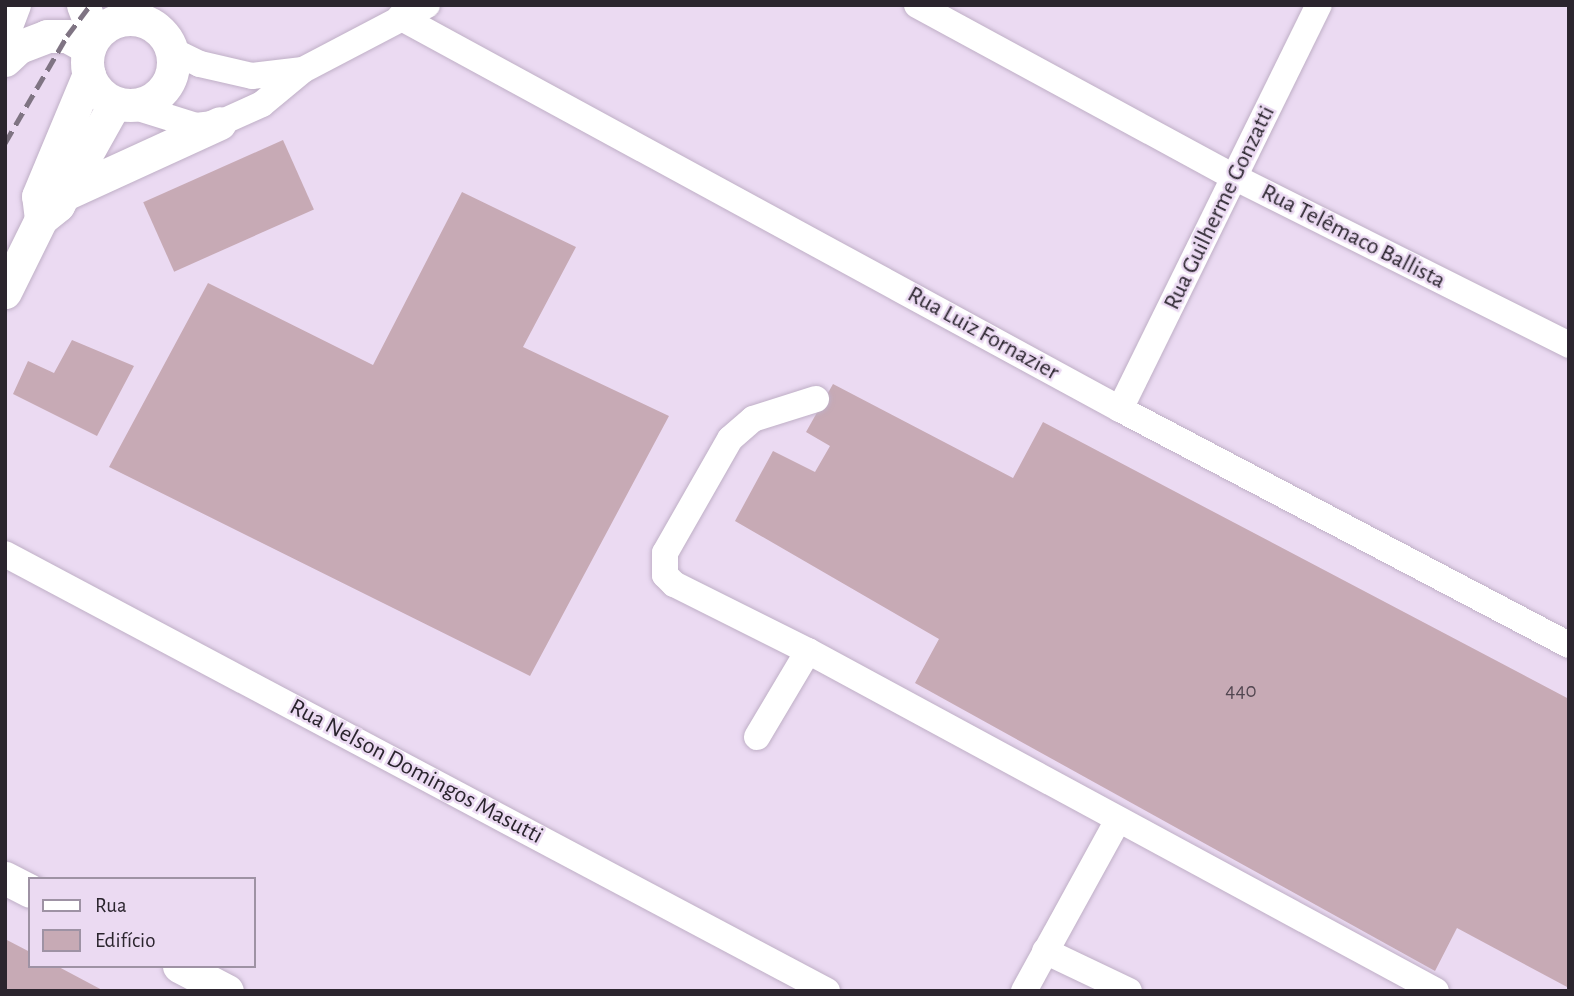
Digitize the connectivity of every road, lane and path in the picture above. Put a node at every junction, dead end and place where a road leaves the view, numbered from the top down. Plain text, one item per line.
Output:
1 (14, 5) edge
2 (83, 5) edge
3 (427, 5) edge
4 (917, 5) edge
5 (1319, 5) edge
6 (400, 17) junction
7 (5, 28) edge
8 (100, 37) edge
9 (171, 50) junction
10 (5, 60) edge
11 (303, 70) junction
12 (122, 104) junction
13 (220, 123) junction
14 (1236, 178) junction
15 (65, 194) junction
16 (41, 219) junction
17 (5, 292) edge
18 (1569, 345) edge
19 (816, 399) dead end
20 (1120, 409) junction
21 (5, 554) edge
22 (1569, 645) edge
23 (807, 651) junction
24 (757, 737) dead end
25 (1118, 820) junction
26 (5, 878) edge
27 (28, 890) edge
28 (1045, 951) junction
29 (182, 968) edge
30 (227, 991) edge
31 (827, 991) edge
32 (1024, 991) edge
33 (1129, 991) edge
34 (1436, 991) edge

1 - 7 main road
2 - 8 main road
3 - 6 street
4 - 14 street, Rua Telêmaco Ballista
5 - 14 street, Rua Guilherme Gonzatti
6 - 11 street
6 - 20 street, Rua Luiz Fornazier
8 - 9 main road
8 - 10 main road
8 - 12 main road
8 - 16 main road
9 - 11 street
9 - 12 main road
11 - 13 street
12 - 13 street
12 - 15 main road
13 - 15 main road
14 - 18 street, Rua Telêmaco Ballista
14 - 20 street, Rua Guilherme Gonzatti
15 - 16 main road
16 - 17 main road
19 - 23 street
20 - 22 street, Rua Luiz Fornazier
21 - 31 street, Rua Nelson Domingos Masutti
23 - 24 street
23 - 25 street
25 - 28 street
25 - 34 street
26 - 27 main road
28 - 32 street
28 - 33 street
29 - 30 main road

